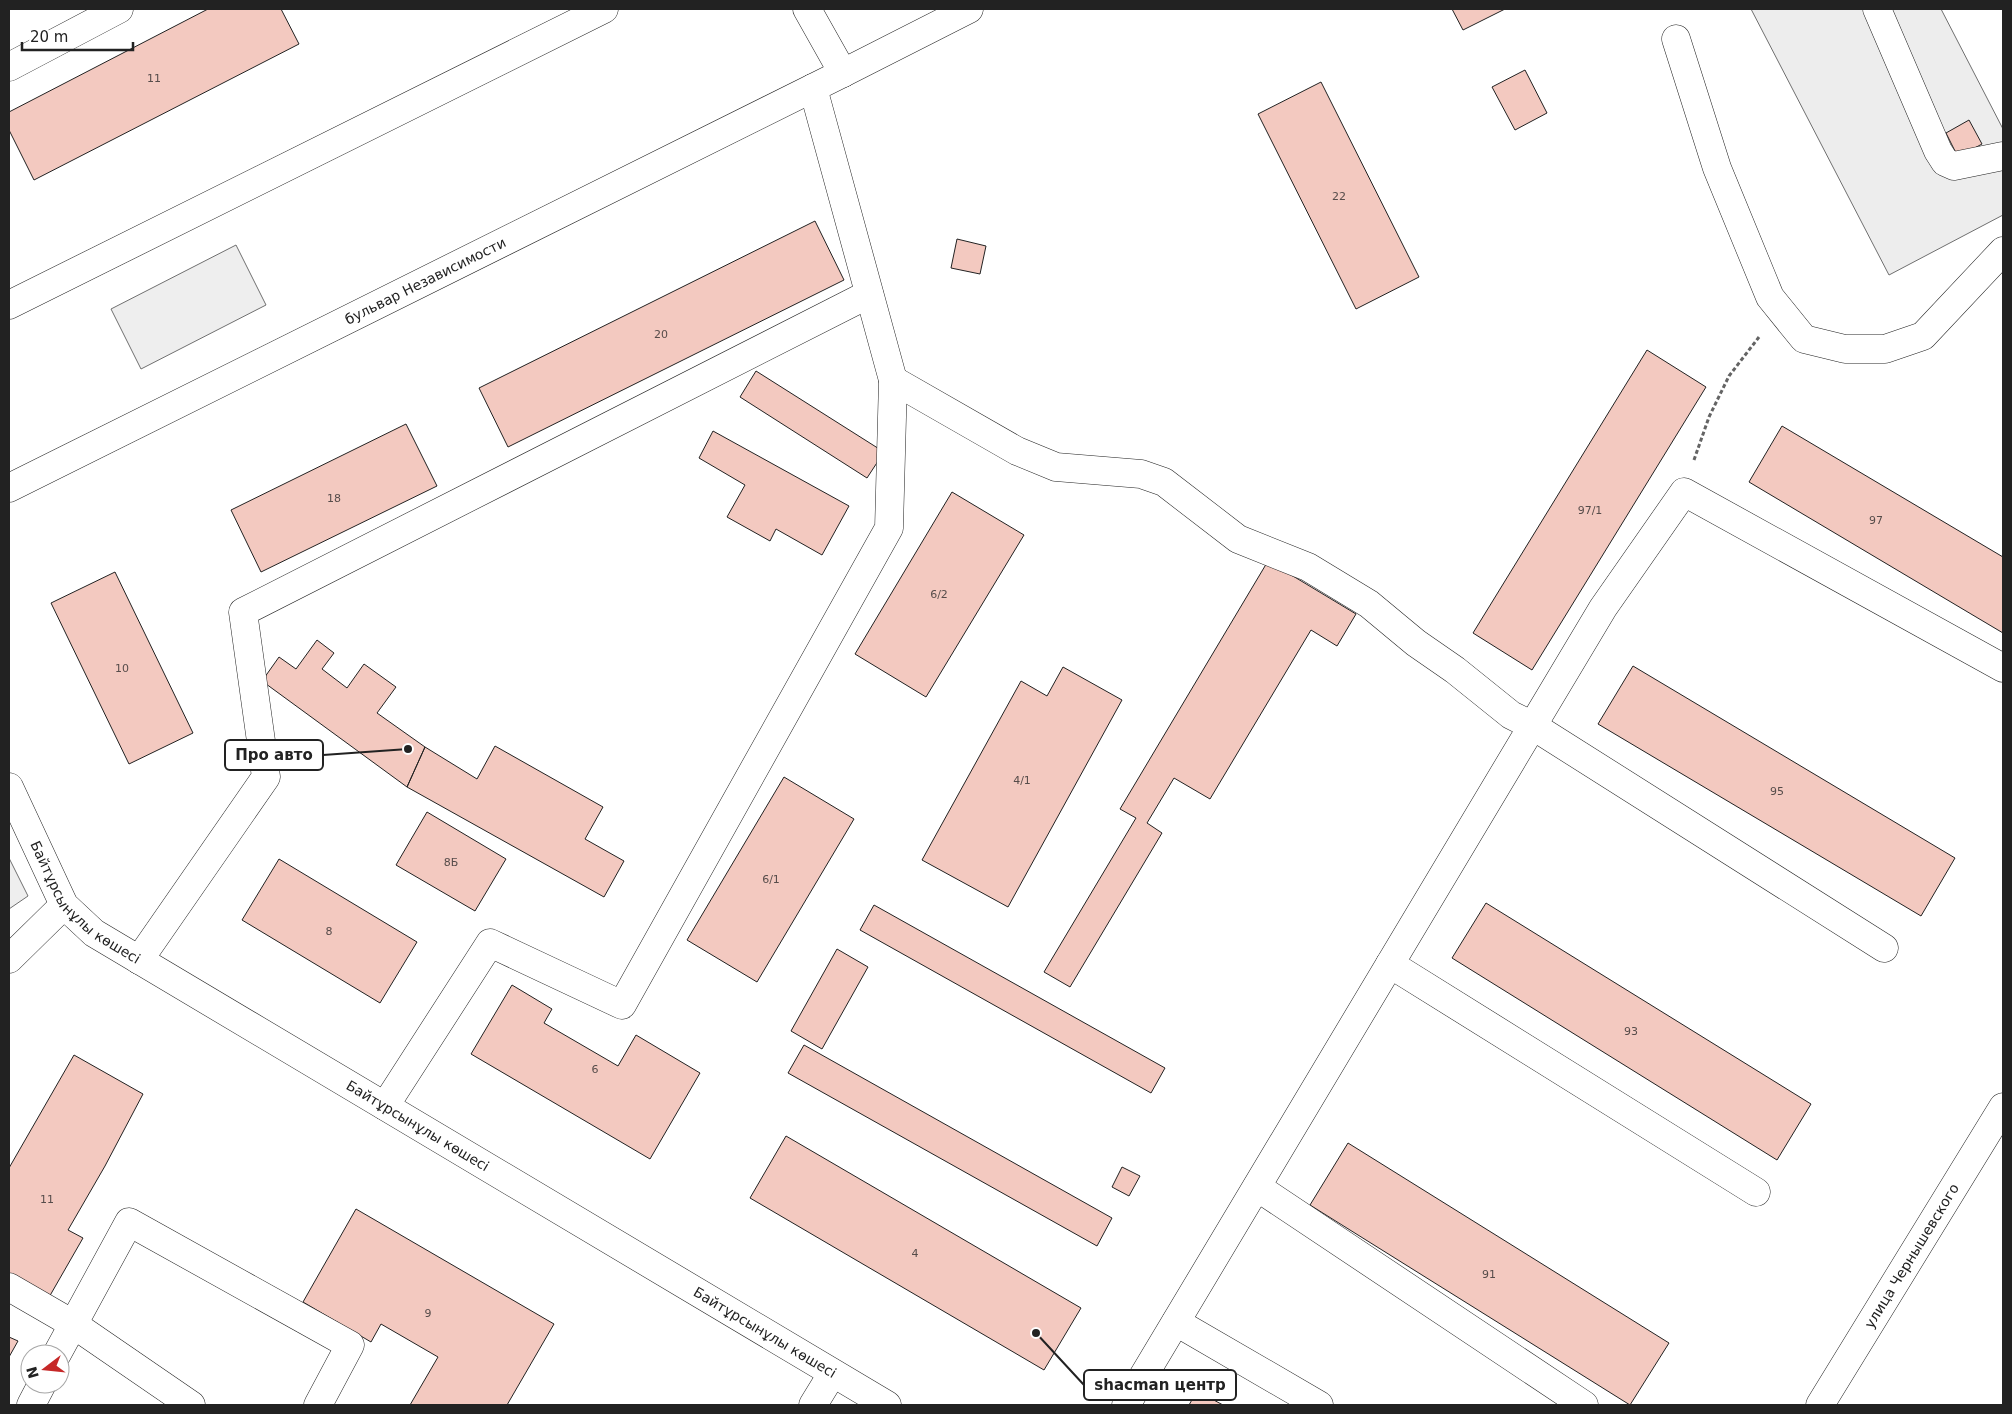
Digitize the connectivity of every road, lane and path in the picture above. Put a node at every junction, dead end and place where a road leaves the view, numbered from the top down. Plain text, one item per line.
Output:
1 (119, 9) edge
2 (604, 9) edge
3 (806, 9) edge
4 (969, 9) edge
5 (1877, 9) edge
6 (1676, 38) dead end
7 (9, 67) edge
8 (843, 73) junction
9 (814, 88) junction
10 (2003, 156) edge
11 (2003, 250) edge
12 (869, 294) junction
13 (9, 306) edge
14 (1788, 319) junction
15 (893, 380) junction
16 (9, 488) edge
17 (1684, 492) junction
18 (2003, 668) edge
19 (1532, 726) junction
20 (9, 787) edge
21 (64, 905) junction
22 (1884, 948) dead end
23 (9, 959) edge
24 (139, 960) junction
25 (1390, 964) junction
26 (385, 1106) junction
27 (2003, 1107) edge
28 (1257, 1187) junction
29 (1756, 1192) dead end
30 (9, 1287) edge
31 (1176, 1322) junction
32 (72, 1324) junction
33 (62, 1344) edge
34 (832, 1374) junction
35 (191, 1405) edge
36 (318, 1405) edge
37 (812, 1405) edge
38 (887, 1405) edge
39 (1126, 1405) edge
40 (1319, 1405) edge
41 (1584, 1405) edge
42 (1820, 1405) edge

1 - 7 street
2 - 13 street
3 - 8 street
4 - 8 street, бульвар Независимости
5 - 10 street
6 - 14 street
8 - 9 street, бульвар Независимости
9 - 12 street
9 - 16 street, бульвар Независимости
11 - 14 street
12 - 15 street
12 - 24 street
14 - 17 path
15 - 19 street
15 - 26 street
17 - 18 street
17 - 19 street
19 - 22 street
19 - 25 street
20 - 21 street, Байтұрсынұлы көшесі
21 - 23 street
21 - 24 street, Байтұрсынұлы көшесі
24 - 26 street, Байтұрсынұлы көшесі
25 - 28 street
25 - 29 street
26 - 34 street, Байтұрсынұлы көшесі
27 - 42 street, улица Чернышевского
28 - 31 street
28 - 41 street
30 - 32 street
31 - 39 street
31 - 40 street
32 - 33 street
32 - 35 street
32 - 36 street
34 - 37 street
34 - 38 street, Байтұрсынұлы көшесі

